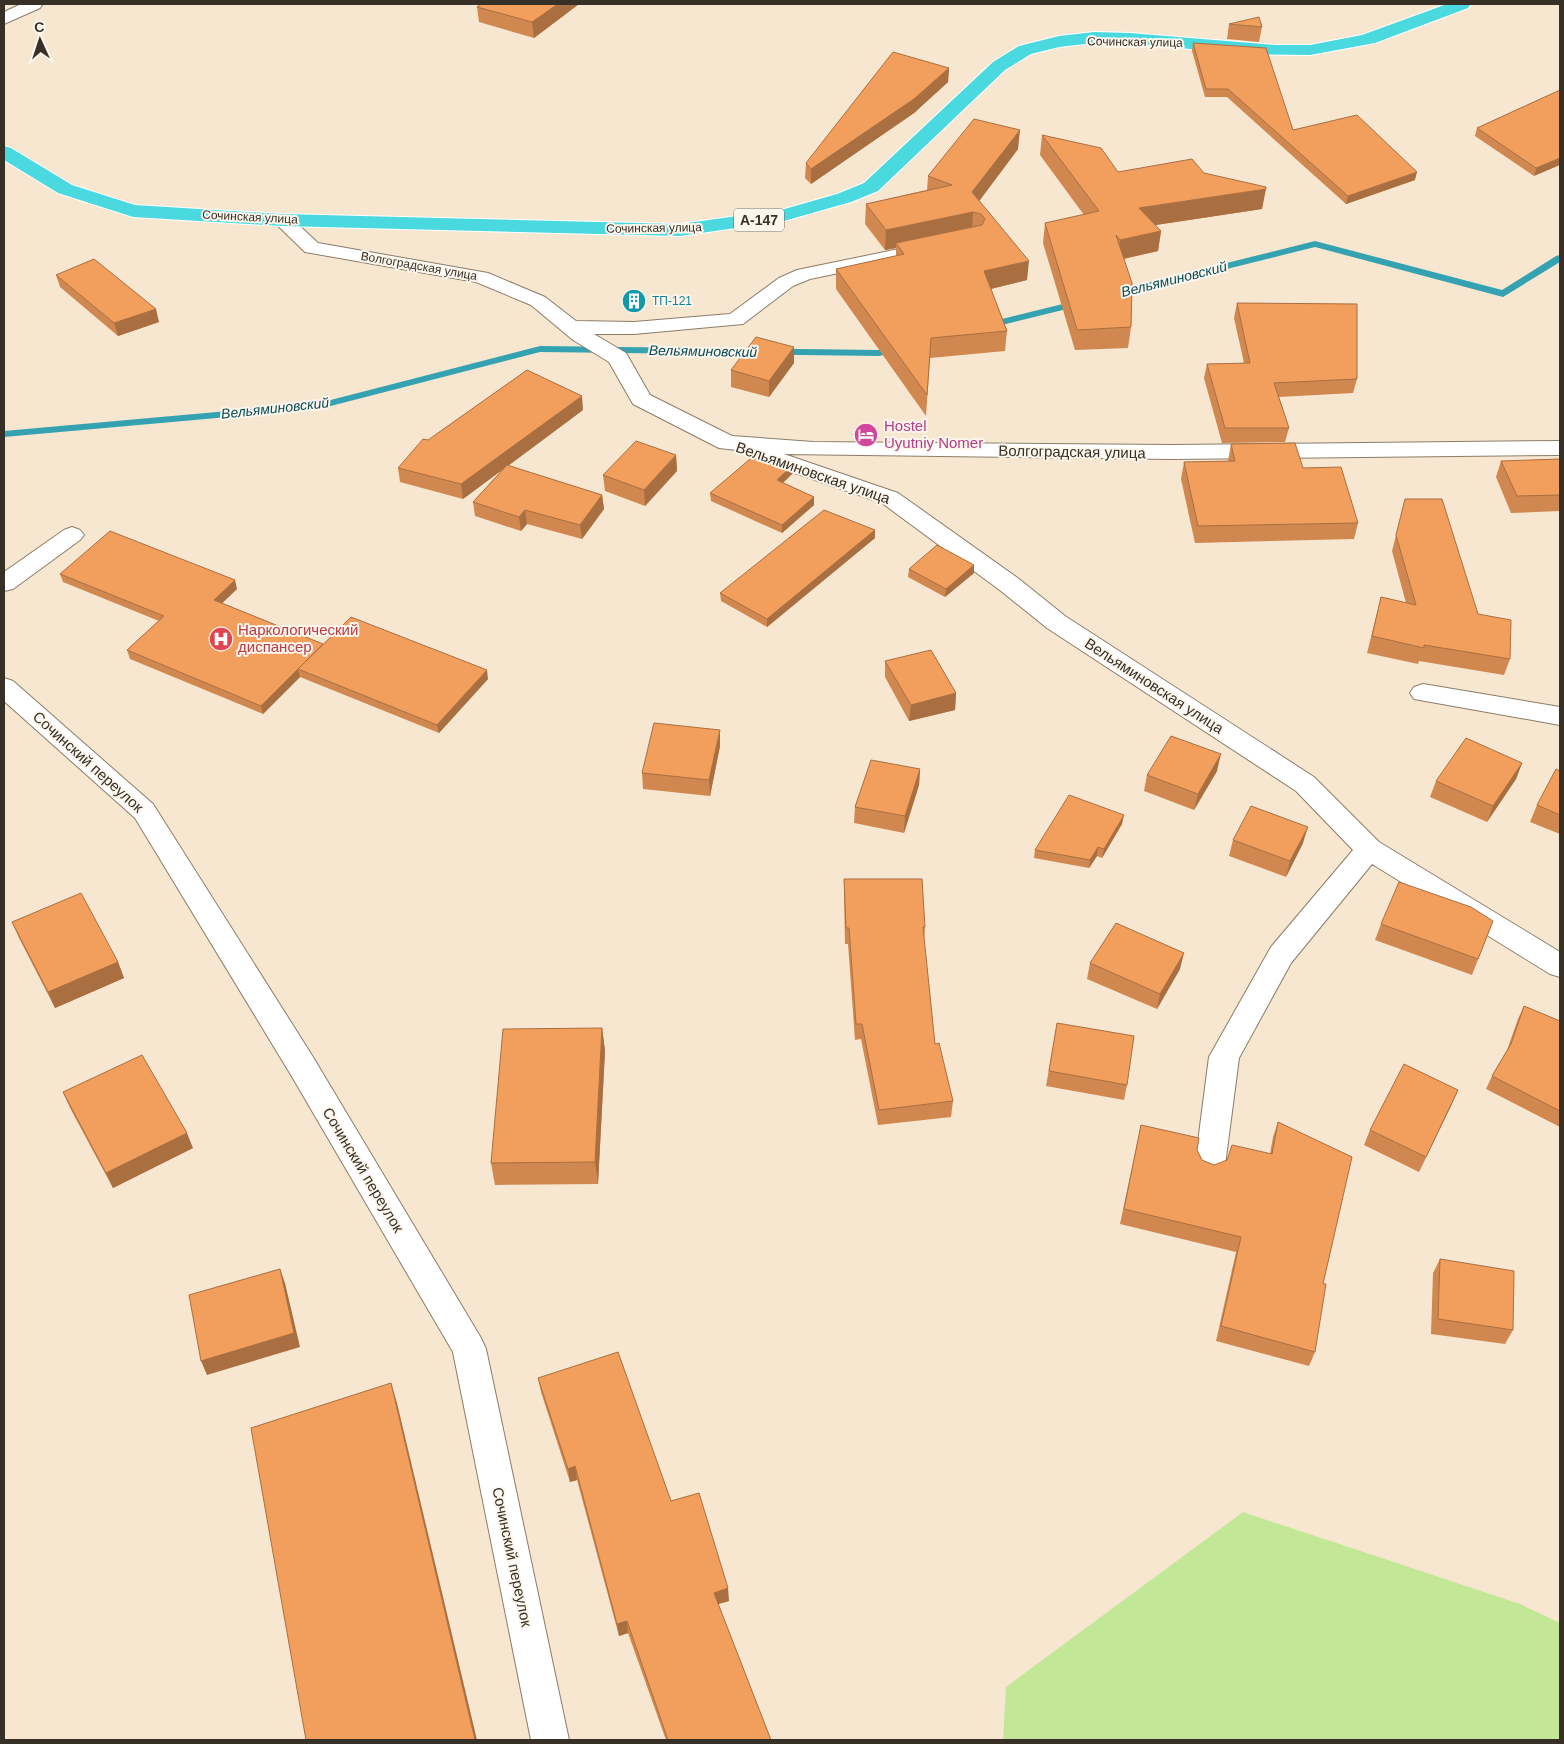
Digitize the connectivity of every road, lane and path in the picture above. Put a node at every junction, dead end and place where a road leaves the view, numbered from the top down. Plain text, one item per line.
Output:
1 (34, 4) edge
2 (1462, 4) edge
3 (4, 19) edge
4 (4, 152) edge
5 (282, 220) junction
6 (953, 244) edge
7 (576, 331) junction
8 (727, 443) junction
9 (1560, 448) edge
10 (72, 535) dead end
11 (4, 583) edge
12 (4, 687) edge
13 (1423, 694) dead end
14 (1560, 716) edge
15 (1370, 849) junction
16 (1560, 966) edge
17 (1210, 1165) edge
18 (550, 1740) edge

1 - 3 street
2 - 5 highway, Сочинская улица / А-147
4 - 5 highway, Сочинская улица / А-147
5 - 7 street, Волгоградская улица
6 - 7 street
7 - 8 street, Волгоградская улица
8 - 9 street, Волгоградская улица
8 - 15 street, Вельяминовская улица
10 - 11 street
12 - 18 street, Сочинский переулок
13 - 14 street
15 - 16 street, Вельяминовская улица
15 - 17 street

